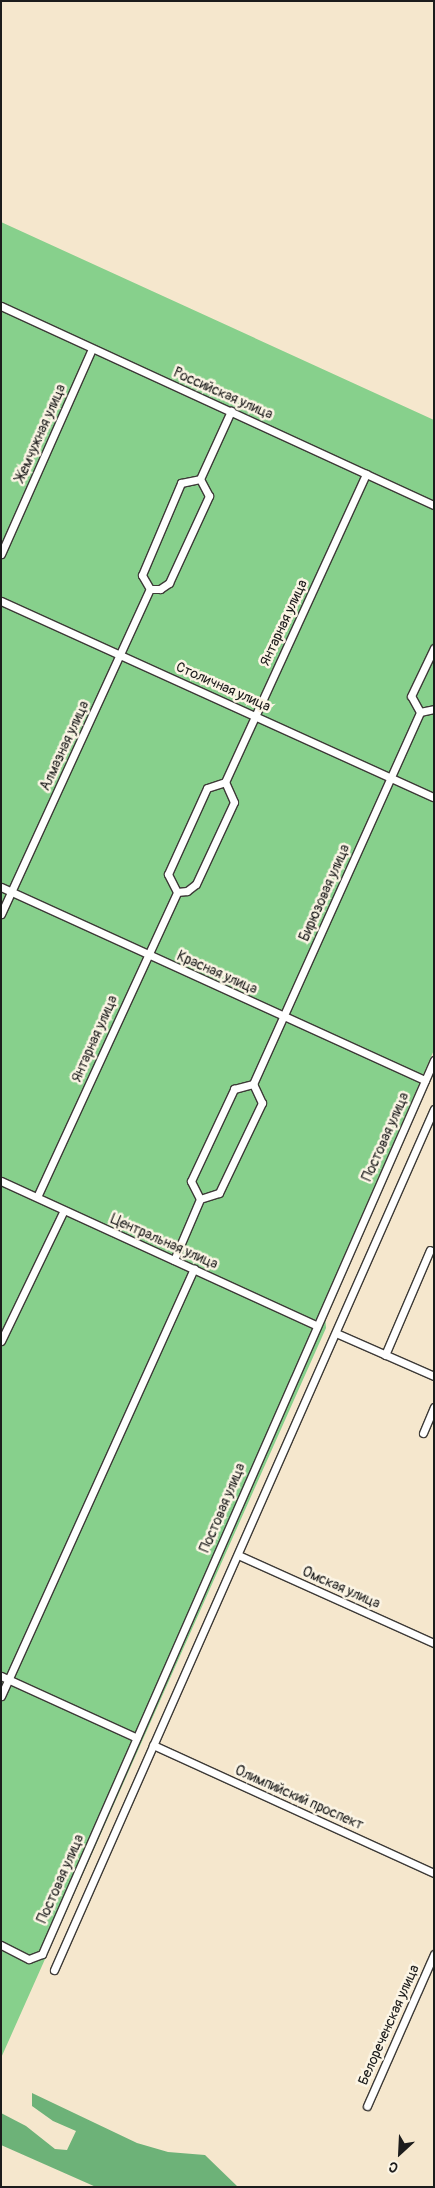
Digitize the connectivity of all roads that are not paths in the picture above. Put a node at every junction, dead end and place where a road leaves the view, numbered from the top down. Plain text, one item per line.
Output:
1 (1, 306) edge
2 (92, 349) junction
3 (231, 412) junction
4 (366, 474) junction
5 (200, 479) junction
6 (434, 505) edge
7 (1, 554) edge
8 (150, 589) junction
9 (1, 601) edge
10 (434, 648) edge
11 (121, 655) junction
12 (434, 709) edge
13 (420, 712) junction
14 (256, 715) junction
15 (391, 777) junction
16 (225, 782) junction
17 (434, 797) edge
18 (1, 887) edge
19 (11, 892) junction
20 (177, 892) junction
21 (1, 914) edge
22 (146, 956) junction
23 (283, 1016) junction
24 (434, 1060) edge
25 (424, 1080) junction
26 (253, 1084) junction
27 (434, 1109) edge
28 (1, 1182) edge
29 (37, 1197) junction
30 (200, 1198) junction
31 (64, 1210) junction
32 (430, 1250) dead end
33 (174, 1260) junction
34 (194, 1269) junction
35 (316, 1325) junction
36 (336, 1333) junction
37 (1, 1341) edge
38 (386, 1355) junction
39 (434, 1376) edge
40 (434, 1407) edge
41 (423, 1432) dead end
42 (238, 1555) junction
43 (434, 1643) edge
44 (1, 1676) edge
45 (9, 1679) junction
46 (1, 1696) edge
47 (137, 1738) junction
48 (153, 1745) junction
49 (434, 1873) edge
50 (1, 1945) edge
51 (434, 1954) edge
52 (54, 1970) dead end
53 (367, 2106) dead end

1 - 2 street, Российская улица
2 - 3 street, Российская улица
2 - 7 street, Жемчужная улица
3 - 4 street, Российская улица
3 - 5 street
4 - 6 street, Российская улица
4 - 14 street, Янтарная улица
5 - 8 street
5 - 8 street
8 - 11 street, Алмазная улица
9 - 11 street, Столичная улица
10 - 13 street
11 - 14 street, Столичная улица
11 - 19 street, Алмазная улица
12 - 13 street
13 - 15 street, Бирюзовая улица
14 - 15 street, Столичная улица
14 - 16 street, Янтарная улица
15 - 17 street, Столичная улица
15 - 23 street, Бирюзовая улица
16 - 20 street
16 - 20 street
18 - 19 street, Красная улица
19 - 21 street, Алмазная улица
19 - 22 street, Красная улица
20 - 22 street, Янтарная улица
22 - 23 street, Красная улица
22 - 29 street, Янтарная улица
23 - 25 street, Красная улица
23 - 26 street, Бирюзовая улица
24 - 25 street, Постовая улица
25 - 35 street, Постовая улица
26 - 30 street
26 - 30 street
27 - 36 street
28 - 29 street, Центральная улица
29 - 31 street, Центральная улица
30 - 33 street
31 - 33 street, Центральная улица
31 - 37 street
32 - 38 street
33 - 34 street, Центральная улица
34 - 35 street, Центральная улица
34 - 45 street
35 - 47 street, Постовая улица
36 - 38 street
36 - 42 street
38 - 39 street
40 - 41 street
42 - 43 street, Омская улица
42 - 48 street
44 - 45 street
45 - 46 street
45 - 47 street
47 - 50 street, Постовая улица
48 - 49 street, Олимпийский проспект
48 - 52 street
51 - 53 street, Белореченская улица

